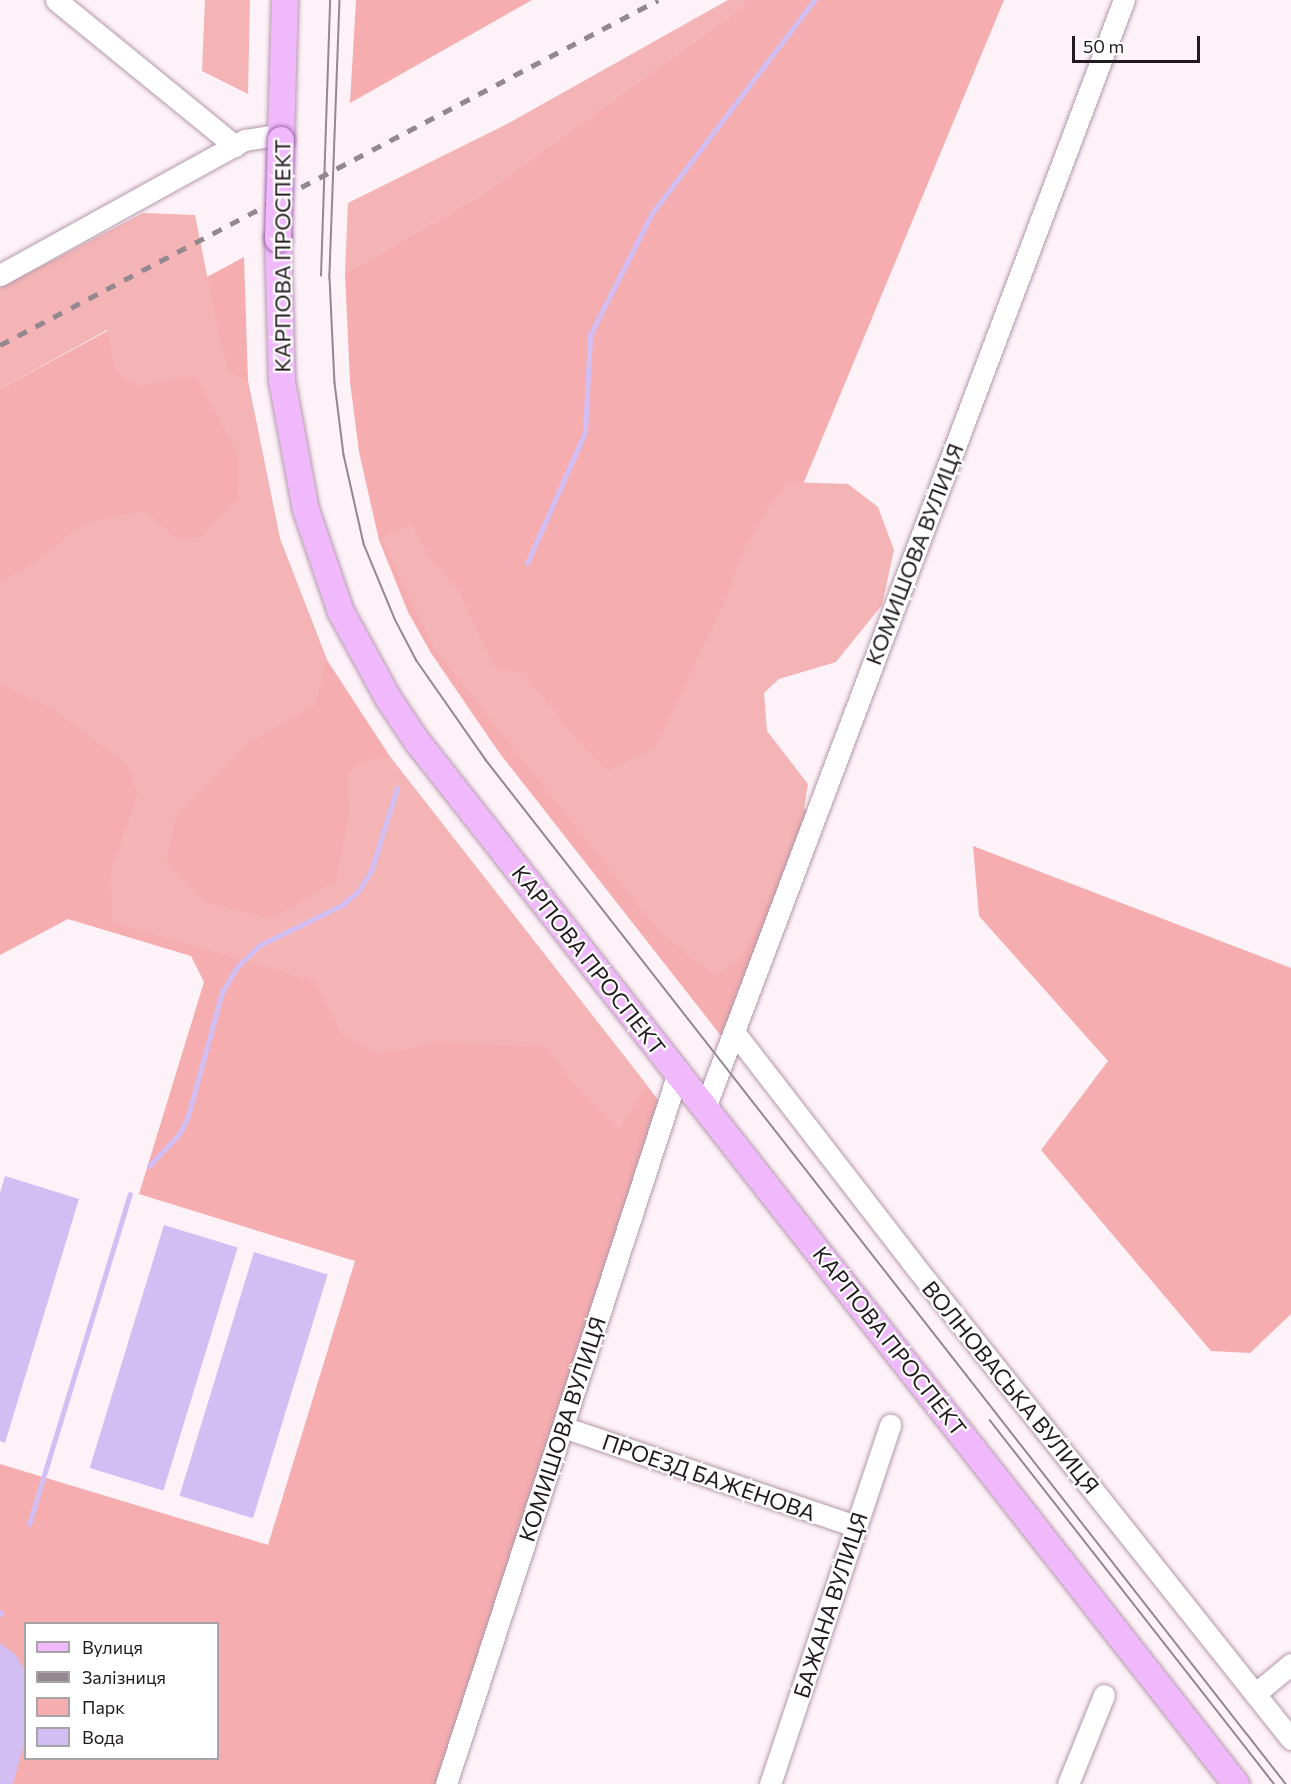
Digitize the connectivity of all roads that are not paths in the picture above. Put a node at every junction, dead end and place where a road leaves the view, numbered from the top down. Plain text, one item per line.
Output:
1 (56, 0) edge
2 (285, 0) edge
3 (1124, 0) edge
4 (281, 137) junction
5 (235, 146) junction
6 (1, 273) edge
7 (734, 1032) junction
8 (678, 1074) junction
9 (705, 1108) junction
10 (890, 1425) dead end
11 (562, 1427) junction
12 (856, 1526) junction
13 (1291, 1664) edge
14 (1255, 1694) junction
15 (1104, 1695) dead end
16 (1291, 1739) edge
17 (447, 1784) edge
18 (770, 1784) edge
19 (1068, 1784) edge
20 (1236, 1784) edge

1 - 5 street
2 - 4 main road, КАРПОВА ПРОСПЕКТ
3 - 7 street, КОМИШОВА ВУЛИЦЯ
4 - 5 street
4 - 8 main road, КАРПОВА ПРОСПЕКТ, bridge
5 - 6 street
7 - 9 street, КОМИШОВА ВУЛИЦЯ
7 - 14 street, ВОЛНОВАСЬКА ВУЛИЦЯ
8 - 9 main road, КАРПОВА ПРОСПЕКТ
8 - 11 street, КОМИШОВА ВУЛИЦЯ
9 - 20 main road, КАРПОВА ПРОСПЕКТ
10 - 12 street, БАЖАНА ВУЛИЦЯ
11 - 12 street, ПРОЕЗД БАЖЕНОВА
11 - 17 street, КОМИШОВА ВУЛИЦЯ
12 - 18 street, БАЖАНА ВУЛИЦЯ
13 - 14 street
14 - 16 street, ВОЛНОВАСЬКА ВУЛИЦЯ
15 - 19 street

